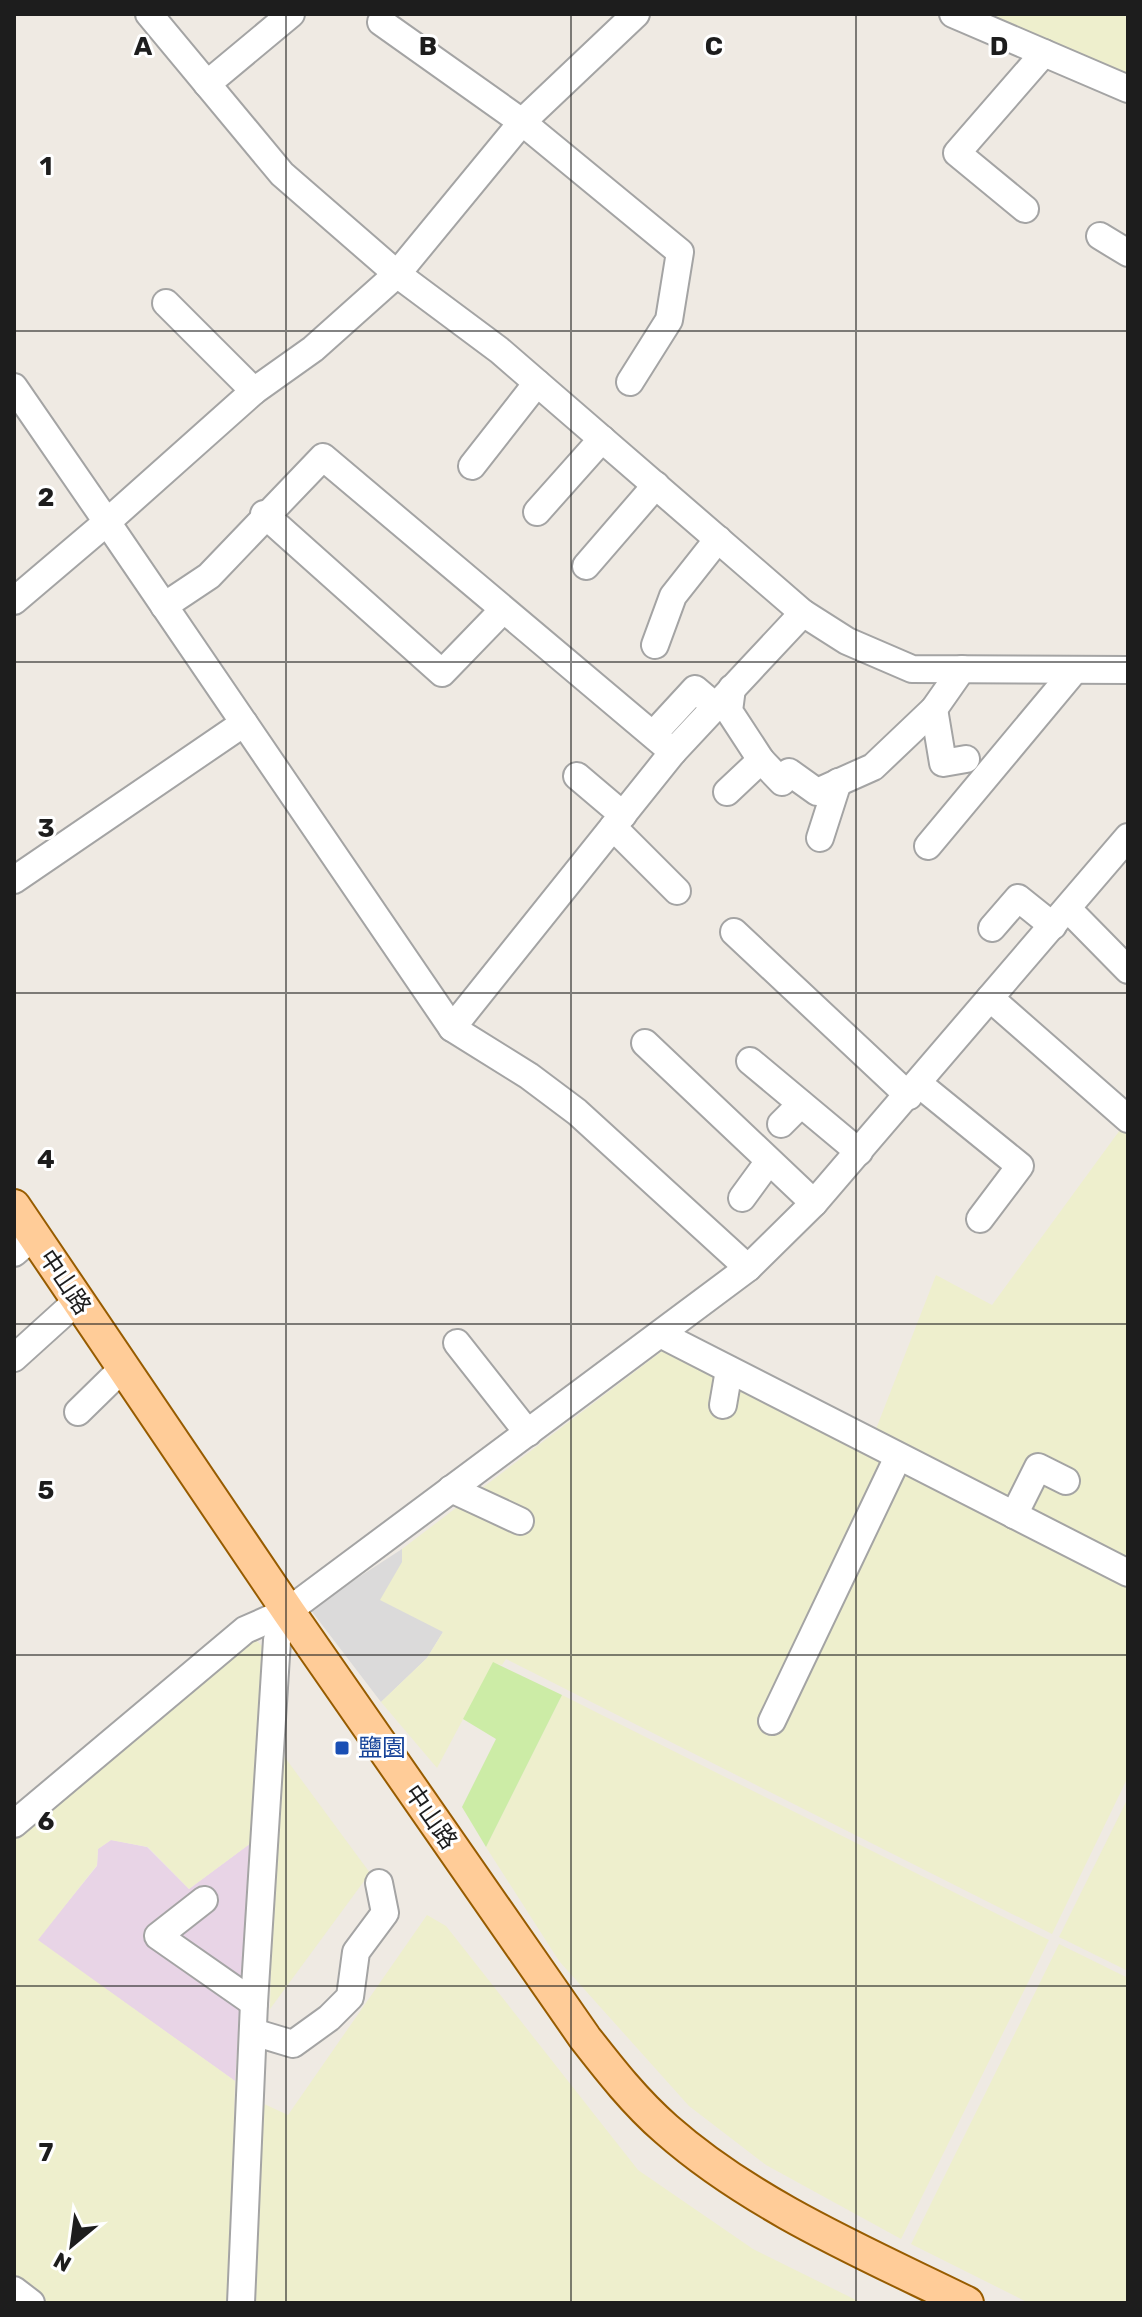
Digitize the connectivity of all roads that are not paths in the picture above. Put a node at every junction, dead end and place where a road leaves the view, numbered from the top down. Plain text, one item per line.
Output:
1 (149, 14) edge
2 (291, 14) edge
3 (636, 14) edge
4 (953, 14) edge
5 (381, 22) dead end
6 (1044, 53) junction
7 (207, 84) junction
8 (1128, 89) edge
9 (522, 122) junction
10 (1025, 209) dead end
11 (1100, 236) dead end
12 (1128, 253) edge
13 (397, 274) junction
14 (166, 303) dead end
15 (630, 382) dead end
16 (537, 383) junction
17 (14, 387) edge
18 (254, 391) junction
19 (602, 439) junction
20 (472, 466) dead end
21 (656, 485) junction
22 (537, 512) dead end
23 (264, 514) junction
24 (107, 522) junction
25 (718, 539) junction
26 (586, 566) dead end
27 (14, 601) edge
28 (164, 606) junction
29 (502, 611) junction
30 (803, 613) junction
31 (655, 645) dead end
32 (962, 669) junction
33 (1128, 670) edge
34 (1074, 671) junction
35 (724, 697) junction
36 (934, 709) junction
37 (244, 723) junction
38 (660, 727) dead end
39 (673, 752) junction
40 (966, 759) dead end
41 (761, 760) junction
42 (577, 776) dead end
43 (838, 782) junction
44 (727, 792) dead end
45 (618, 821) junction
46 (1128, 837) edge
47 (820, 838) dead end
48 (928, 846) dead end
49 (14, 880) edge
50 (677, 891) dead end
51 (1060, 917) junction
52 (992, 928) dead end
53 (734, 932) dead end
54 (1128, 970) edge
55 (990, 998) junction
56 (452, 1028) junction
57 (645, 1043) dead end
58 (750, 1061) dead end
59 (914, 1090) junction
60 (801, 1104) junction
61 (1128, 1119) edge
62 (781, 1124) dead end
63 (859, 1152) junction
64 (769, 1161) junction
65 (742, 1198) dead end
66 (814, 1203) junction
67 (14, 1206) edge
68 (980, 1219) dead end
69 (24, 1244) edge
70 (748, 1268) junction
71 (77, 1301) junction
72 (662, 1335) junction
73 (457, 1343) dead end
74 (14, 1358) edge
75 (123, 1368) junction
76 (729, 1370) junction
77 (723, 1405) dead end
78 (78, 1412) dead end
79 (528, 1433) junction
80 (898, 1457) junction
81 (1066, 1481) dead end
82 (451, 1489) junction
83 (1014, 1515) junction
84 (520, 1521) dead end
85 (1128, 1573) edge
86 (288, 1611) junction
87 (772, 1721) dead end
88 (14, 1824) edge
89 (379, 1883) dead end
90 (204, 1900) dead end
91 (254, 2003) junction
92 (253, 2032) junction
93 (14, 2290) edge
94 (31, 2303) edge
95 (241, 2303) edge
96 (967, 2303) edge

1 - 7 street
2 - 7 street
3 - 9 street
4 - 6 street
5 - 9 street
6 - 8 street
6 - 10 street
7 - 13 street
9 - 13 street
9 - 15 street
11 - 12 street
13 - 16 street
13 - 18 street
14 - 18 street
16 - 19 street
16 - 20 street
17 - 24 street
18 - 24 street
19 - 21 street
19 - 22 street
21 - 25 street
21 - 26 street
23 - 28 street
23 - 29 street
23 - 29 street
24 - 27 street
24 - 28 street
25 - 30 street
25 - 31 street
28 - 37 street
29 - 39 street
30 - 32 street
30 - 35 street
32 - 34 street
32 - 36 street
33 - 34 street
34 - 48 street
35 - 38 street
35 - 39 street
35 - 41 street
36 - 40 street
36 - 43 street
37 - 49 street
37 - 56 street
39 - 45 street
41 - 43 street
41 - 44 street
42 - 45 street
43 - 47 street
45 - 50 street
45 - 56 street
46 - 51 street
51 - 52 street
51 - 54 street
51 - 55 street
53 - 59 street
55 - 59 street
55 - 61 street
56 - 70 street
57 - 64 street
58 - 60 street
59 - 63 street
59 - 68 street
60 - 62 street
60 - 63 street
63 - 66 street
64 - 65 street
64 - 66 street
66 - 70 street
67 - 69 main road, 中山路
69 - 71 main road, 中山路
70 - 72 street
71 - 74 street
71 - 75 main road, 中山路
72 - 76 street
72 - 79 street
73 - 79 street
75 - 78 street
75 - 86 main road, 中山路
76 - 77 street
76 - 80 street
79 - 82 street
80 - 83 street
80 - 87 street
81 - 83 street
82 - 84 street
82 - 86 street
83 - 85 street
86 - 88 street
86 - 91 street
86 - 96 main road, 中山路
89 - 92 street
90 - 91 street
91 - 92 street
92 - 95 street
93 - 94 street

